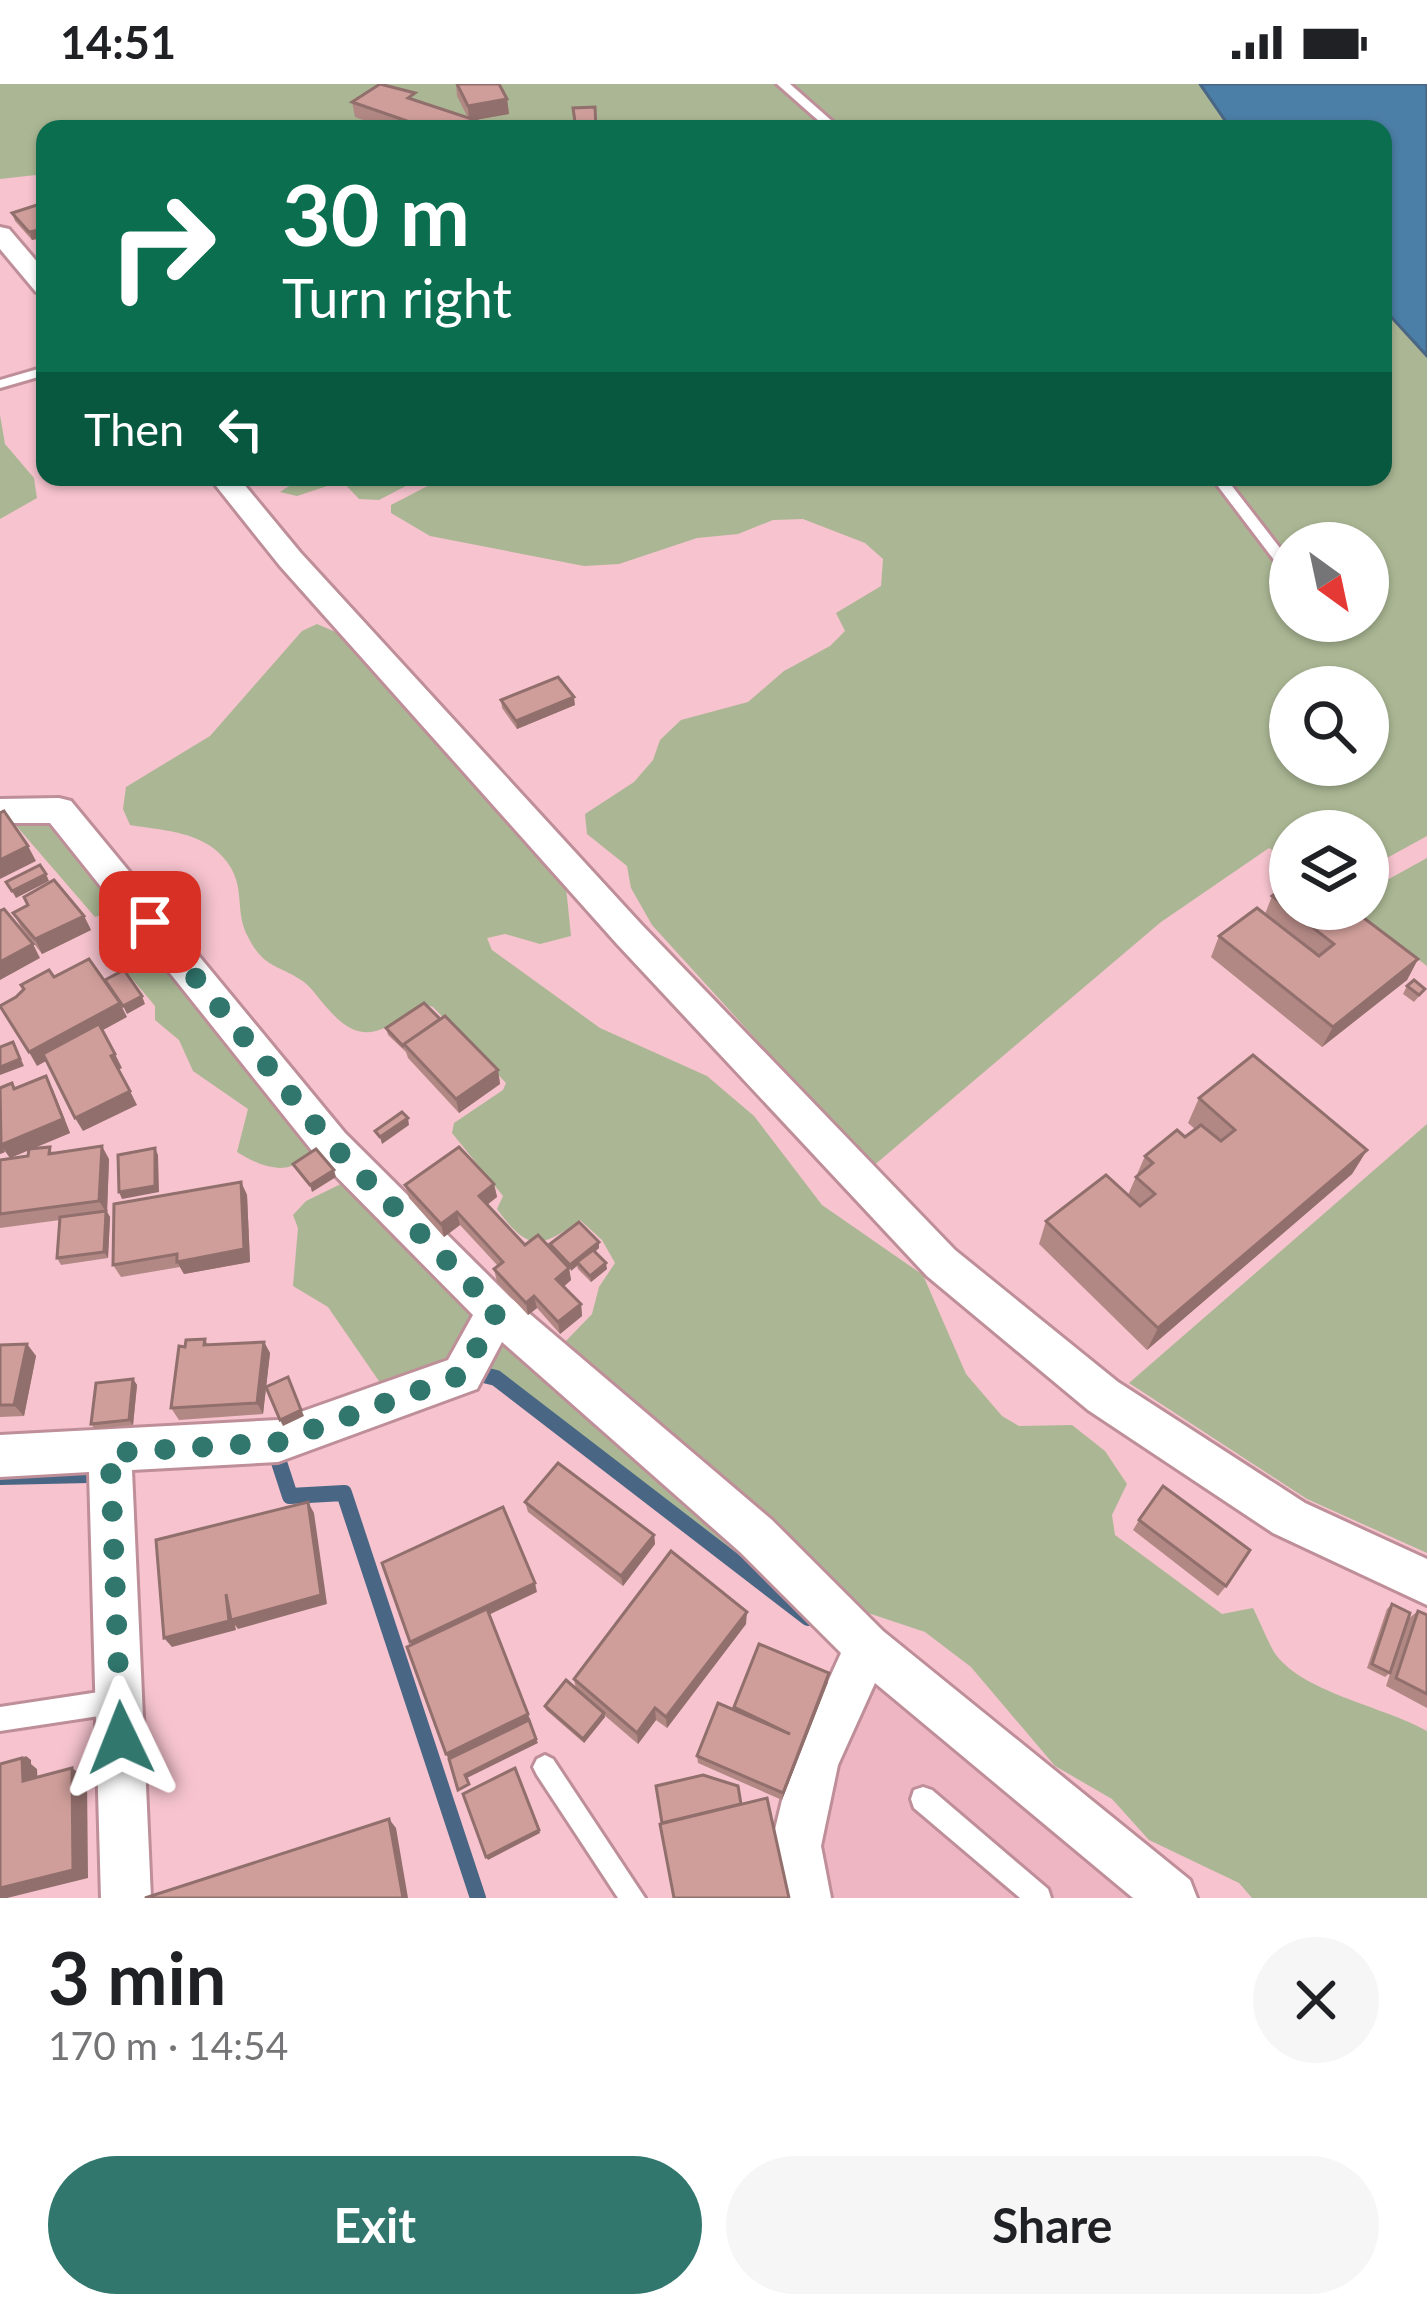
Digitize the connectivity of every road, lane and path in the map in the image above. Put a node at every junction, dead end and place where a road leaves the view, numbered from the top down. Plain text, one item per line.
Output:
1 (783, 84) edge
2 (825, 120) edge
3 (0, 234) edge
4 (36, 276) edge
5 (36, 374) edge
6 (0, 384) edge
7 (230, 486) edge
8 (1225, 486) edge
9 (1269, 544) edge
10 (0, 811) edge
11 (497, 1311) junction
12 (110, 1453) junction
13 (0, 1456) edge
14 (1427, 1582) edge
15 (867, 1647) junction
16 (119, 1701) junction
17 (0, 1719) edge
18 (545, 1767) dead end
19 (923, 1799) dead end
20 (126, 1898) edge
21 (633, 1898) edge
22 (806, 1898) edge
23 (1039, 1898) edge
24 (1172, 1898) edge

1 - 2 lane
3 - 4 street
5 - 6 lane
7 - 14 street
8 - 9 lane
10 - 11 street
11 - 12 street
11 - 15 street
12 - 13 street
12 - 16 street
15 - 22 street
15 - 24 street
16 - 17 lane
16 - 20 street
18 - 21 lane
19 - 23 lane

